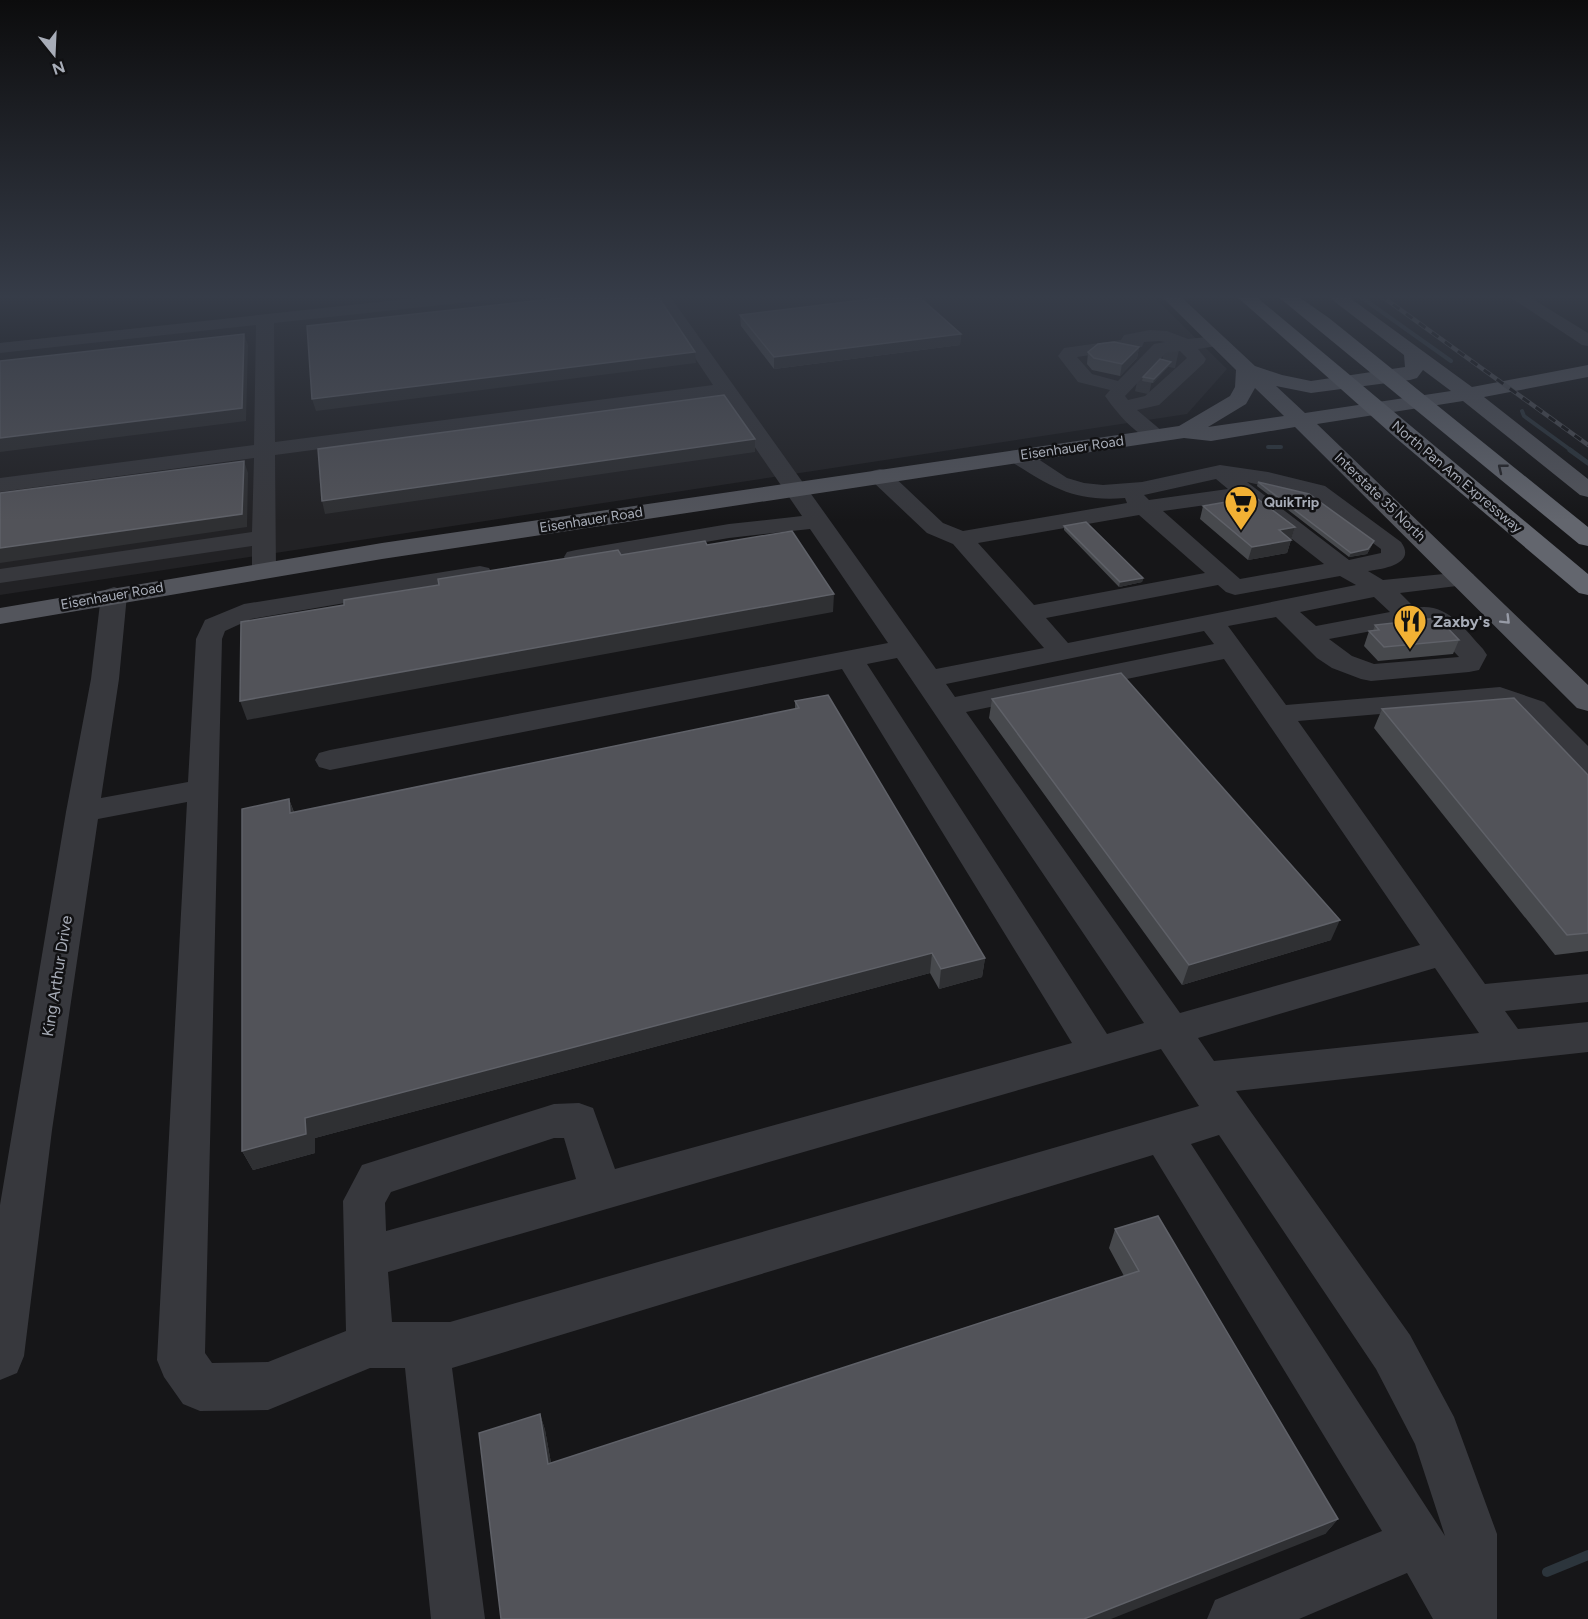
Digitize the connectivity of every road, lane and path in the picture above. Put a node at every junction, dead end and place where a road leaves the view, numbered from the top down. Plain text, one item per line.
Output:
1 (1158, 370) edge
2 (1331, 370) edge
3 (265, 371) edge
4 (714, 371) edge
5 (1078, 371) edge
6 (1153, 371) tunnel mouth
7 (1246, 371) edge
8 (1248, 371) edge
9 (1251, 371) edge
10 (1382, 371) edge
11 (1414, 371) edge
12 (1436, 371) edge
13 (1459, 371) edge
14 (1585, 371) edge
15 (1520, 380) junction
16 (726, 388) junction
17 (1461, 389) junction
18 (1295, 415) junction
19 (1196, 431) junction
20 (1158, 436) junction
21 (1409, 437) junction
22 (1528, 445) junction
23 (264, 450) junction
24 (1018, 456) junction
25 (1220, 472) junction
26 (880, 477) junction
27 (1360, 477) junction
28 (0, 484) edge
29 (796, 489) junction
30 (1125, 490) junction
31 (1588, 490) edge
32 (1246, 493) junction
33 (1145, 507) junction
34 (819, 521) junction
35 (264, 537) junction
36 (962, 539) junction
37 (1588, 539) edge
38 (552, 561) edge
39 (505, 568) edge
40 (1344, 568) junction
41 (264, 571) junction
42 (0, 576) edge
43 (1464, 579) junction
44 (1230, 582) junction
45 (1588, 587) edge
46 (1379, 588) junction
47 (114, 595) junction
48 (1588, 608) edge
49 (1272, 609) junction
50 (1028, 614) junction
51 (0, 616) edge
52 (1409, 616) junction
53 (1211, 622) junction
54 (1358, 626) junction
55 (1311, 635) junction
56 (906, 648) junction
57 (1231, 649) junction
58 (1062, 652) junction
59 (1473, 655) junction
60 (850, 659) junction
61 (937, 693) junction
62 (1588, 702) edge
63 (1278, 714) junction
64 (330, 759) dead end
65 (1588, 764) edge
66 (203, 789) junction
67 (82, 812) junction
68 (1443, 952) junction
69 (1588, 988) edge
70 (1475, 999) junction
71 (1171, 1031) junction
72 (1588, 1036) edge
73 (1508, 1045) junction
74 (1098, 1052) junction
75 (1204, 1078) junction
76 (1229, 1116) junction
77 (1163, 1135) junction
78 (601, 1192) junction
79 (365, 1258) junction
80 (370, 1344) junction
81 (426, 1345) junction
82 (0, 1356) edge
83 (1419, 1542) junction
84 (458, 1619) edge
85 (1234, 1619) edge
86 (1463, 1619) edge
87 (1470, 1619) edge

1 - 20 street
2 - 21 highway, North Pan Am Expressway
3 - 23 street
4 - 16 street
5 - 6 street
7 - 19 main road
8 - 18 main road, Interstate 35 North
9 - 11 main road
37 -> 10 highway
12 - 17 main road
13 - 15 main road
14 - 15 main road, Eisenhauer Road
15 - 17 main road, Eisenhauer Road
15 - 22 main road
16 - 23 street
16 - 29 street
17 - 18 main road, Eisenhauer Road
17 - 22 main road
18 - 19 main road, Eisenhauer Road
18 - 27 main road, Interstate 35 North
19 - 20 main road, Eisenhauer Road
19 - 27 main road
20 - 24 main road, Eisenhauer Road
21 - 45 highway, North Pan Am Expressway
21 - 48 highway
22 - 27 main road
22 - 31 main road
23 - 28 street
23 - 35 street
24 - 26 main road, Eisenhauer Road
24 - 30 street
25 - 30 street
25 - 32 street
25 - 40 street
26 - 29 main road, Eisenhauer Road
26 - 36 street
27 - 43 main road, Interstate 35 North
29 - 34 street
29 - 41 main road, Eisenhauer Road
30 - 33 street
32 - 33 street
32 - 40 street
33 - 36 street
33 - 44 street
34 - 38 street
34 - 56 street
35 - 41 street
35 - 42 street
36 - 50 street
39 - 66 street
40 - 44 street
40 - 46 street
41 - 47 main road, Eisenhauer Road
43 - 46 street
43 -> 62 main road, Interstate 35 North
44 - 49 street
44 - 50 street
46 - 49 street
46 - 52 street
47 - 51 main road, Eisenhauer Road
47 - 67 street, King Arthur Drive
49 - 53 street
49 - 55 street
50 - 58 street
52 - 54 street
52 - 59 street
53 - 57 street
53 - 58 street
54 - 55 street
54 - 59 street
55 - 59 street
56 - 60 street
56 - 61 street
57 - 61 street
57 - 63 street
58 - 61 street
60 - 64 street
60 - 74 street
61 - 71 street
63 - 65 street
63 - 68 street
66 - 67 street
66 - 80 street
67 - 82 street, King Arthur Drive
68 - 70 street
68 - 71 street
69 - 70 street
70 - 73 street
71 - 74 street
71 - 75 street
72 - 73 street
73 - 75 street
74 - 78 street
75 - 76 street
76 - 77 street
76 - 87 street
77 - 81 street
77 - 83 street
78 - 79 street
78 - 79 street
79 - 80 street
80 - 81 street
81 - 84 street
83 - 85 street
83 - 86 street

